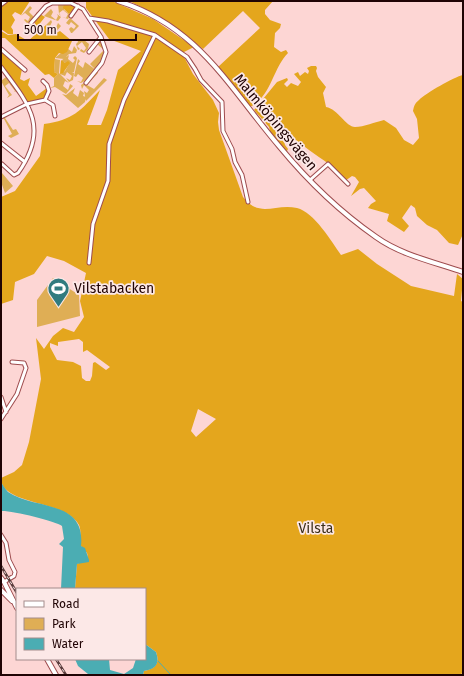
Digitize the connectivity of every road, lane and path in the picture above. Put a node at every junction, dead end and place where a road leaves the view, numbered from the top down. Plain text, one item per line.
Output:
1 (118, 1) edge
2 (61, 2) edge
3 (78, 6) junction
4 (71, 16) dead end
5 (89, 18) junction
6 (31, 23) dead end
7 (154, 35) junction
8 (101, 37) junction
9 (1, 49) edge
10 (89, 52) dead end
11 (1, 67) edge
12 (25, 70) dead end
13 (5, 72) junction
14 (1, 76) edge
15 (43, 81) dead end
16 (86, 83) dead end
17 (46, 100) junction
18 (28, 104) junction
19 (55, 116) dead end
20 (1, 117) edge
21 (1, 144) edge
22 (25, 162) junction
23 (2, 164) edge
24 (310, 180) junction
25 (348, 184) dead end
26 (248, 202) dead end
27 (88, 263) dead end
28 (463, 272) edge
29 (12, 362) dead end
30 (1, 397) edge
31 (6, 412) junction
32 (1, 419) edge
33 (1, 535) edge
34 (3, 581) edge
35 (1, 589) edge
36 (16, 606) edge
37 (16, 607) edge
38 (48, 660) edge
39 (56, 675) edge

1 - 24 main road, Malmköpingsvägen
2 - 3 street
2 - 6 street
3 - 4 street
3 - 5 street
5 - 7 street
5 - 8 street
7 - 26 street
7 - 27 street
8 - 10 street
8 - 16 street
9 - 12 street
11 - 13 street
13 - 14 street
13 - 18 street
15 - 17 street
17 - 18 street
17 - 19 street
18 - 20 street
18 - 22 street
21 - 22 street
22 - 23 street
24 - 25 street
24 - 28 main road, Malmköpingsvägen
29 - 31 street
30 - 31 street
31 - 32 street
33 - 34 street
34 - 35 main road
34 - 36 main road
35 - 37 main road
38 - 39 main road

